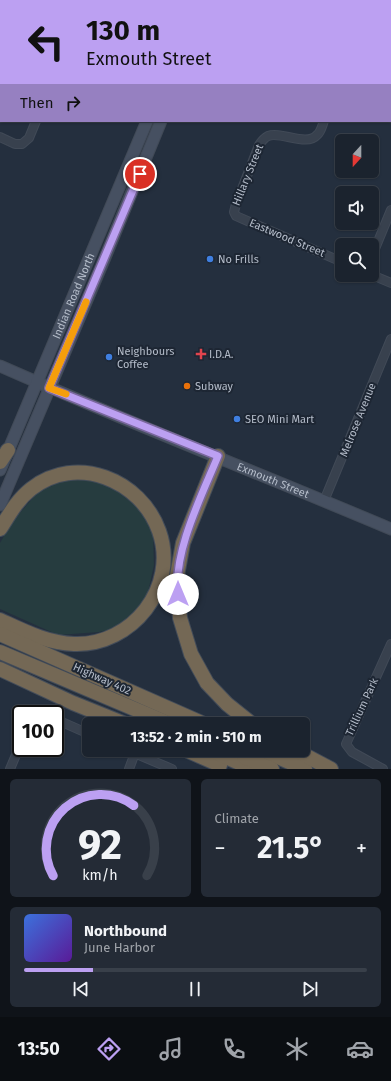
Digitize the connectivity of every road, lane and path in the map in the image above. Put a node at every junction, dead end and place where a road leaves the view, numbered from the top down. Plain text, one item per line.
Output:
1 (36, 122) edge
2 (147, 122) edge
3 (161, 122) edge
4 (324, 122) edge
5 (2, 138) edge
6 (391, 210) edge
7 (234, 212) joint
8 (379, 239) edge
9 (335, 259) edge
10 (379, 278) edge
11 (391, 283) edge
12 (391, 339) edge
13 (0, 366) edge
14 (36, 382) junction
15 (49, 388) junction
16 (4, 456) edge
17 (218, 456) junction
18 (0, 470) edge
19 (324, 501) junction
20 (0, 505) edge
21 (0, 529) edge
22 (391, 529) edge
23 (0, 620) edge
24 (0, 634) edge
25 (391, 644) edge
26 (0, 652) edge
27 (0, 660) edge
28 (0, 669) edge
29 (0, 677) edge
30 (74, 702) junction
31 (109, 717) edge
32 (134, 717) edge
33 (153, 717) edge
34 (188, 717) edge
35 (243, 717) edge
36 (64, 723) edge
37 (82, 731) edge
38 (15, 757) edge
39 (134, 757) edge
40 (142, 757) edge
41 (202, 757) edge
42 (226, 757) edge
43 (245, 757) edge
44 (278, 757) edge
45 (309, 757) edge
46 (10, 769) edge
47 (129, 769) edge
48 (172, 769) edge
49 (229, 769) edge
50 (253, 769) edge
51 (272, 769) edge
52 (305, 769) edge
53 (332, 769) edge
54 (383, 769) edge

1 - 5 street
2 - 14 main road, Indian Road North
3 - 15 main road, Indian Road North
4 - 7 street, Hillary Street
6 - 8 street
7 - 9 street, Eastwood Street
10 - 11 street
12 - 19 street, Melrose Avenue
13 - 14 main road, Exmouth Street
14 - 15 main road, Exmouth Street
14 - 16 main road, Indian Road North
15 - 17 main road, Exmouth Street
15 - 20 main road, Indian Road North
16 - 18 main road, Indian Road North
17 - 19 main road, Exmouth Street
17 - 35 highway
19 - 22 main road, Exmouth Street
21 - 23 highway
24 - 34 highway, Highway 402
25 - 54 street, Trillium Park
26 - 33 highway
27 - 32 highway, Highway 402
28 - 30 highway
29 - 30 highway
30 - 31 highway
36 - 37 street
38 - 46 street
39 - 47 street
40 - 48 street
41 - 49 highway
42 - 50 highway
43 - 51 highway
44 - 52 highway
45 - 53 highway

